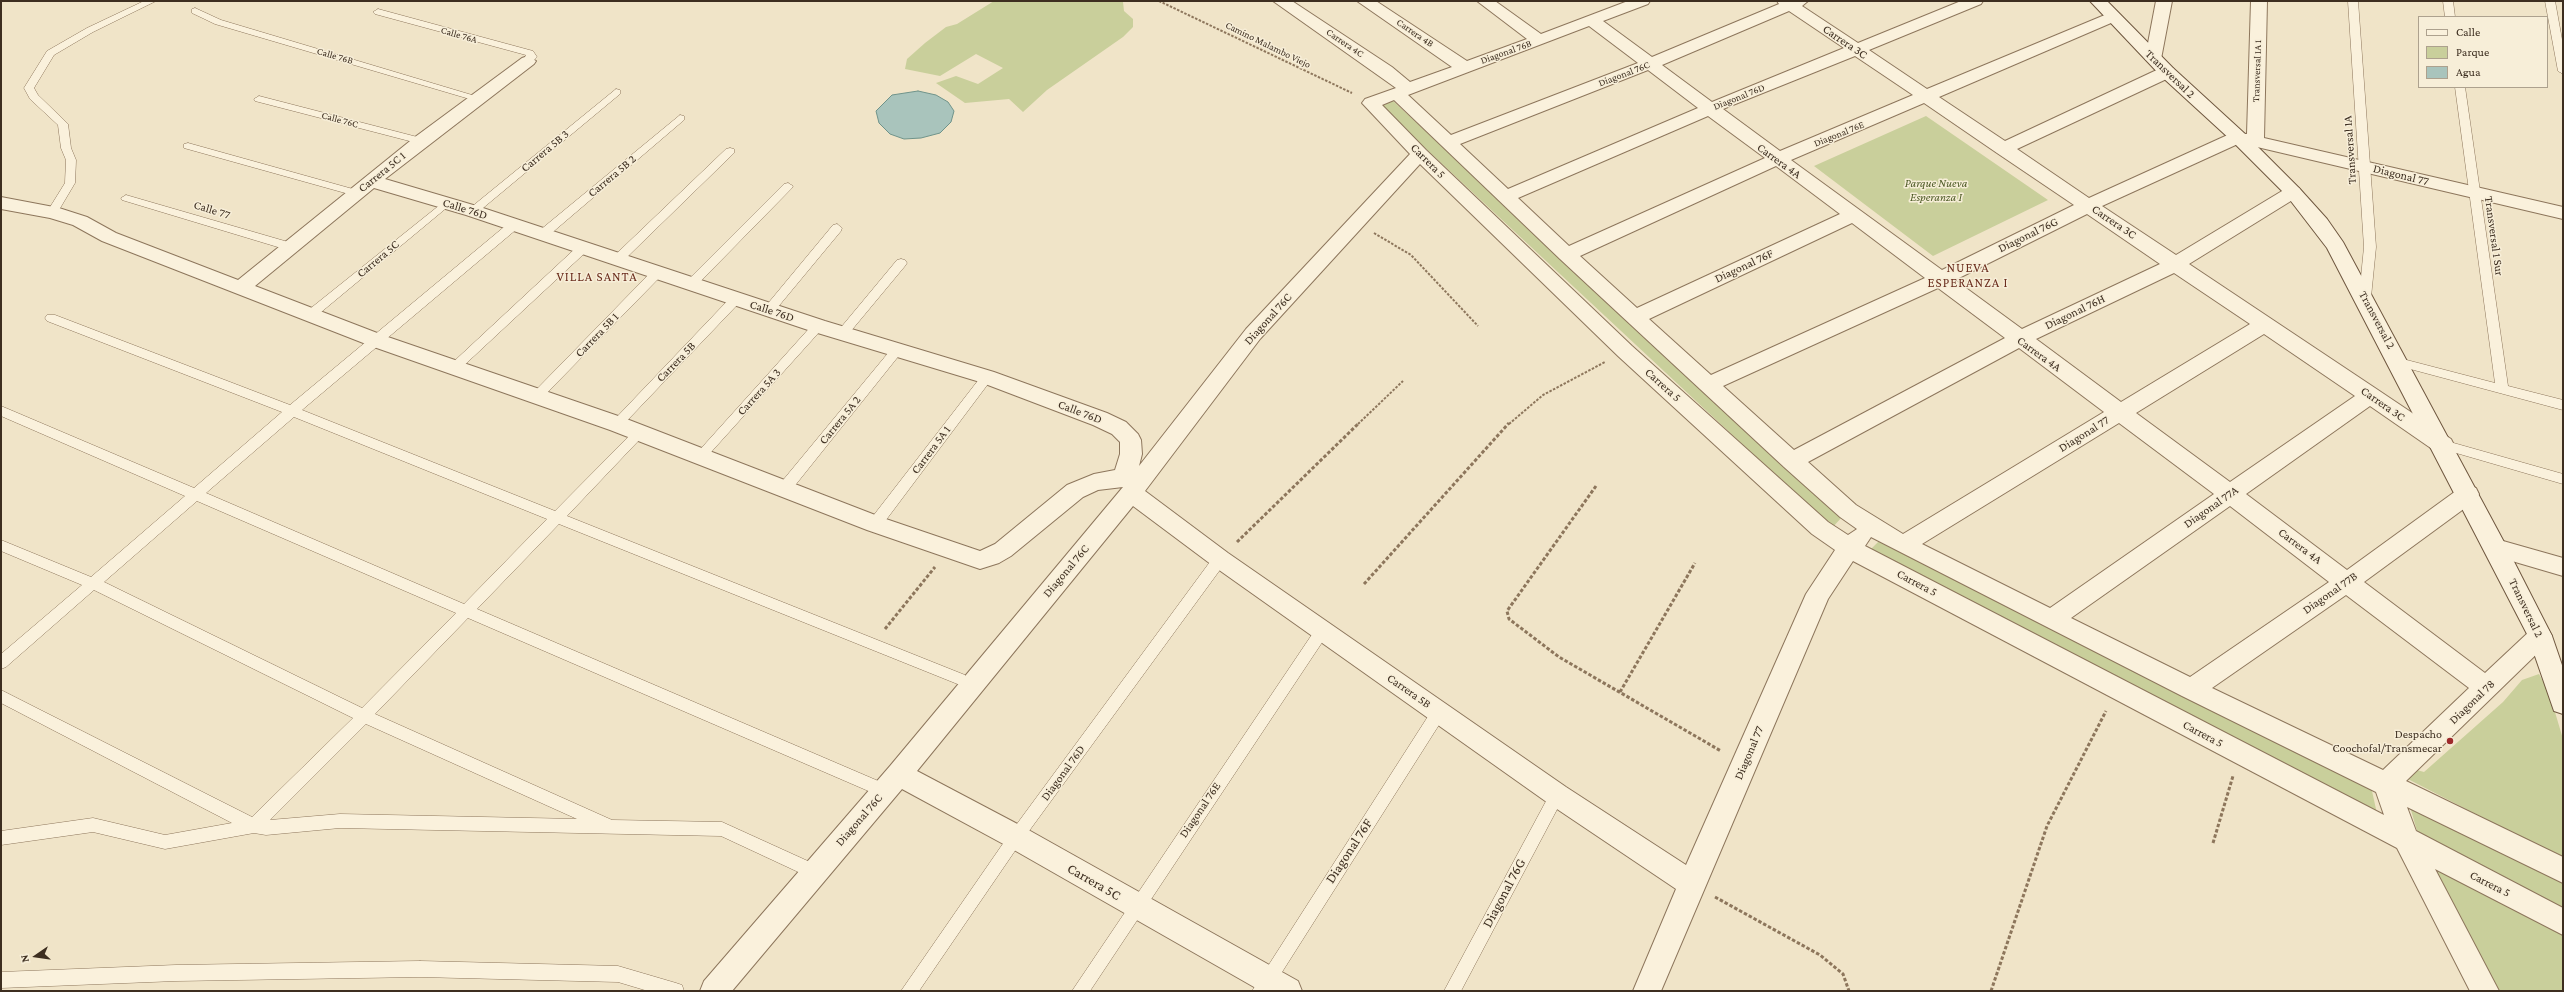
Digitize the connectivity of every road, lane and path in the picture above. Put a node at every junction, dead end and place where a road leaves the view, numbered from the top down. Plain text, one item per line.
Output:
1 (151, 1) edge
2 (1159, 1) edge
3 (1281, 1) edge
4 (1365, 1) edge
5 (1485, 1) edge
6 (1642, 1) edge
7 (1975, 1) edge
8 (2098, 1) edge
9 (2164, 1) edge
10 (2259, 1) edge
11 (2353, 1) edge
12 (2448, 1) edge
13 (2550, 1) edge
14 (1792, 2) edge
15 (1593, 10) edge
16 (196, 11) dead end
17 (378, 12) dead end
18 (2450, 16) edge
19 (2112, 17) junction
20 (1539, 40) junction
21 (1856, 50) junction
22 (528, 60) joint
23 (1649, 64) junction
24 (2160, 65) junction
25 (1464, 67) junction
26 (2563, 71) edge
27 (2460, 88) edge
28 (1402, 90) junction
29 (616, 92) dead end
30 (1927, 97) junction
31 (477, 98) junction
32 (259, 99) dead end
33 (1371, 103) junction
34 (1709, 109) junction
35 (680, 118) dead end
36 (2246, 139) junction
37 (421, 141) junction
38 (1447, 143) junction
39 (188, 146) dead end
40 (2003, 149) junction
41 (730, 151) dead end
42 (1420, 154) junction
43 (1777, 159) junction
44 (2363, 166) junction
45 (788, 186) dead end
46 (363, 187) junction
47 (2293, 192) junction
48 (2475, 193) junction
49 (1505, 197) junction
50 (126, 198) dead end
51 (1, 203) edge
52 (446, 203) junction
53 (2089, 205) junction
54 (473, 211) junction
55 (52, 212) junction
56 (2563, 213) edge
57 (1853, 215) junction
58 (1356, 223) junction
59 (514, 225) junction
60 (837, 228) dead end
61 (543, 234) junction
62 (291, 247) junction
63 (583, 248) junction
64 (1567, 255) junction
65 (618, 259) junction
66 (901, 263) dead end
67 (2176, 264) junction
68 (657, 274) junction
69 (1940, 279) junction
70 (691, 284) junction
71 (240, 288) junction
72 (2365, 297) junction
73 (736, 299) junction
74 (769, 310) junction
75 (310, 315) junction
76 (1636, 317) junction
77 (52, 318) dead end
78 (2265, 324) junction
79 (818, 326) junction
80 (1478, 326) dead end
81 (842, 334) junction
82 (2019, 339) junction
83 (378, 341) junction
84 (897, 350) junction
85 (1625, 351) junction
86 (2399, 362) junction
87 (454, 368) junction
88 (987, 377) junction
89 (1404, 381) dead end
90 (1709, 384) junction
91 (2502, 388) junction
92 (2371, 395) junction
93 (537, 396) junction
94 (2563, 404) edge
95 (1, 411) edge
96 (292, 411) junction
97 (2118, 412) junction
98 (617, 424) junction
99 (639, 433) junction
100 (2443, 445) junction
101 (700, 456) junction
102 (1792, 461) junction
103 (2563, 479) edge
104 (1133, 482) junction
105 (1596, 486) dead end
106 (784, 489) junction
107 (2230, 494) junction
108 (2468, 494) junction
109 (194, 495) junction
110 (557, 518) junction
111 (875, 524) junction
112 (1870, 526) junction
113 (1, 545) edge
114 (1902, 545) junction
115 (1849, 548) junction
116 (2496, 548) junction
117 (948, 550) junction
118 (1220, 559) junction
119 (1696, 563) dead end
120 (2563, 567) edge
121 (2347, 582) junction
122 (92, 583) junction
123 (1364, 584) dead end
124 (466, 610) junction
125 (2052, 619) junction
126 (1322, 631) junction
127 (2540, 636) junction
128 (872, 645) junction
129 (1, 663) edge
130 (960, 679) dead end
131 (2487, 688) junction
132 (2118, 689) junction
133 (2191, 689) junction
134 (1620, 692) junction
135 (1, 696) edge
136 (2563, 704) edge
137 (1439, 712) junction
138 (364, 716) junction
139 (2240, 753) junction
140 (1744, 764) junction
141 (892, 782) junction
142 (2386, 784) junction
143 (1556, 795) junction
144 (254, 826) junction
145 (613, 828) junction
146 (1016, 837) junction
147 (1, 838) edge
148 (2406, 840) junction
149 (2213, 843) dead end
150 (2563, 870) edge
151 (815, 872) junction
152 (1692, 884) junction
153 (1136, 906) junction
154 (2563, 922) edge
155 (1, 980) edge
156 (1272, 987) edge
157 (676, 991) edge
158 (714, 991) edge
159 (909, 991) edge
160 (1080, 991) edge
161 (1452, 991) edge
162 (1647, 991) edge
163 (1849, 991) edge
164 (1991, 991) edge
165 (2485, 991) edge

1 - 55 lane
2 - 33 path, Camino Malambo Viejo
3 - 28 street, Carrera 4C
4 - 25 street, Carrera 4B
5 - 20 street
6 - 15 street, Diagonal 76B
7 - 21 street, Diagonal 76D
8 - 19 street, Transversal 2
9 - 24 street
10 - 36 street, Transversal 1A 1
11 - 44 lane, Transversal 1A
12 - 18 lane
13 - 26 lane
14 - 21 street, Carrera 3C
14 - 23 street, Diagonal 76C
15 - 20 street, Diagonal 76B
15 - 23 street, Carrera 4A
16 - 31 lane, Calle 76B
17 - 22 lane, Calle 76A
19 - 24 street, Transversal 2
19 - 30 street, Diagonal 76E
20 - 25 street, Diagonal 76B
21 - 30 street, Carrera 3C
21 - 34 street, Diagonal 76D
22 - 31 street, Carrera 5C 1
23 - 34 street, Carrera 4A
23 - 38 street, Diagonal 76C
24 - 36 street, Transversal 2
24 - 40 street
25 - 28 street, Diagonal 76B
27 - 48 lane, Transversal 1 Sur
28 - 33 street, Diagonal 76B
28 - 38 street
29 - 54 lane, Carrera 5B 3
30 - 40 street, Carrera 3C
30 - 43 street, Diagonal 76E
31 - 37 street, Carrera 5C 1
32 - 37 lane, Calle 76C
33 - 42 street, Carrera 5
34 - 43 street, Carrera 4A
34 - 49 street, Diagonal 76D
35 - 61 lane, Carrera 5B 2
36 - 44 street, Diagonal 77
36 - 47 street, Transversal 2
36 - 53 street, Diagonal 76G
37 - 46 street, Carrera 5C 1
38 - 49 street
39 - 46 lane, Calle 76D
40 - 53 street, Carrera 3C
41 - 65 lane
42 - 58 street, Diagonal 76C
42 - 85 street, Carrera 5
43 - 57 street, Carrera 4A
43 - 64 street, Diagonal 76E
44 - 48 street, Diagonal 77
44 - 72 lane, Transversal 1A
45 - 70 lane
46 - 52 street, Calle 76D
46 - 62 street, Carrera 5C 1
47 - 67 street, Diagonal 76H
47 - 72 street, Transversal 2
48 - 56 street, Diagonal 77
48 - 91 lane, Transversal 1 Sur
49 - 64 street
50 - 62 lane, Calle 77
51 - 55 street
52 - 54 street, Calle 76D
52 - 75 lane, Carrera 5C
53 - 67 street, Carrera 3C
53 - 69 street, Diagonal 76G
54 - 59 street, Calle 76D
55 - 71 street
57 - 69 street, Carrera 4A
57 - 76 street, Diagonal 76F
58 - 80 path
58 - 104 street, Diagonal 76C
59 - 61 street, Calle 76D
59 - 83 lane
60 - 74 lane
61 - 63 street, Calle 76D
62 - 71 street, Carrera 5C 1
63 - 65 street, Calle 76D
63 - 87 lane
64 - 76 street
65 - 68 street, Calle 76D
66 - 81 lane
67 - 78 street, Carrera 3C
67 - 82 street, Diagonal 76H
68 - 70 street, Calle 76D
68 - 93 lane, Carrera 5B 1
69 - 82 street, Carrera 4A
69 - 90 street, Diagonal 76G
70 - 73 street, Calle 76D
71 - 75 street
72 - 86 street, Transversal 2
73 - 74 street, Calle 76D
73 - 98 lane, Carrera 5B
74 - 79 street, Calle 76D
75 - 83 street
76 - 90 street
77 - 96 lane
78 - 92 street, Carrera 3C
78 - 97 street, Diagonal 77
79 - 81 street, Calle 76D
79 - 101 lane, Carrera 5A 3
81 - 84 street, Calle 76D
82 - 97 street, Carrera 4A
82 - 102 street, Diagonal 76H
83 - 87 street
83 - 96 lane
84 - 88 street, Calle 76D
84 - 106 lane, Carrera 5A 2
85 - 115 street, Carrera 5
85 - 123 path
86 - 91 lane
86 - 100 street, Transversal 2
87 - 93 street
88 - 104 street, Calle 76D
88 - 111 lane, Carrera 5A 1
89 - 118 path
90 - 102 street
91 - 94 lane
92 - 100 street, Carrera 3C
92 - 107 street, Diagonal 77A
93 - 98 street
95 - 109 lane
96 - 109 lane
96 - 110 lane
97 - 107 street, Carrera 4A
97 - 114 street, Diagonal 77
98 - 99 street
99 - 101 street
99 - 110 lane
100 - 103 lane
100 - 108 street, Transversal 2
101 - 106 street
102 - 112 street
104 - 117 street
104 - 118 street, Carrera 5B
104 - 141 street, Diagonal 76C
105 - 134 path
106 - 111 street
107 - 121 street, Carrera 4A
107 - 125 street, Diagonal 77A
108 - 116 street, Transversal 2
108 - 121 street, Diagonal 77B
109 - 122 lane
109 - 124 lane
110 - 124 lane
110 - 128 lane
111 - 117 street
112 - 114 street
112 - 115 street, Diagonal 77
113 - 122 lane
114 - 125 street
115 - 132 street, Carrera 5
115 - 140 street, Diagonal 77
116 - 120 street
116 - 127 street, Transversal 2
117 - 128 path
118 - 126 street, Carrera 5B
118 - 146 lane, Diagonal 76D
119 - 134 path
121 - 131 street, Carrera 4A
121 - 133 street, Diagonal 77B
122 - 129 lane
122 - 138 lane
124 - 138 lane
124 - 141 lane
125 - 133 street
126 - 137 street, Carrera 5B
126 - 153 lane, Diagonal 76E
127 - 131 street, Diagonal 78
127 - 136 street, Transversal 2
128 - 130 lane
131 - 142 street, Diagonal 78
132 - 139 street, Carrera 5
132 - 164 path
133 - 142 street
134 - 140 path
135 - 144 lane
137 - 143 street, Carrera 5B
137 - 156 lane, Diagonal 76F
138 - 144 lane
138 - 145 lane
139 - 148 street, Carrera 5
139 - 149 path
140 - 152 street, Diagonal 77
141 - 146 street, Carrera 5C
141 - 151 street, Diagonal 76C
142 - 148 street
142 - 150 street
143 - 152 street, Carrera 5B
143 - 161 lane, Diagonal 76G
144 - 145 lane
144 - 147 lane
145 - 151 lane
146 - 153 street, Carrera 5C
146 - 159 lane, Diagonal 76D
148 - 154 street, Carrera 5
148 - 165 street
151 - 158 street, Diagonal 76C
152 - 162 street, Diagonal 77
152 - 163 path
153 - 156 street, Carrera 5C
153 - 160 lane, Diagonal 76E
155 - 157 lane

